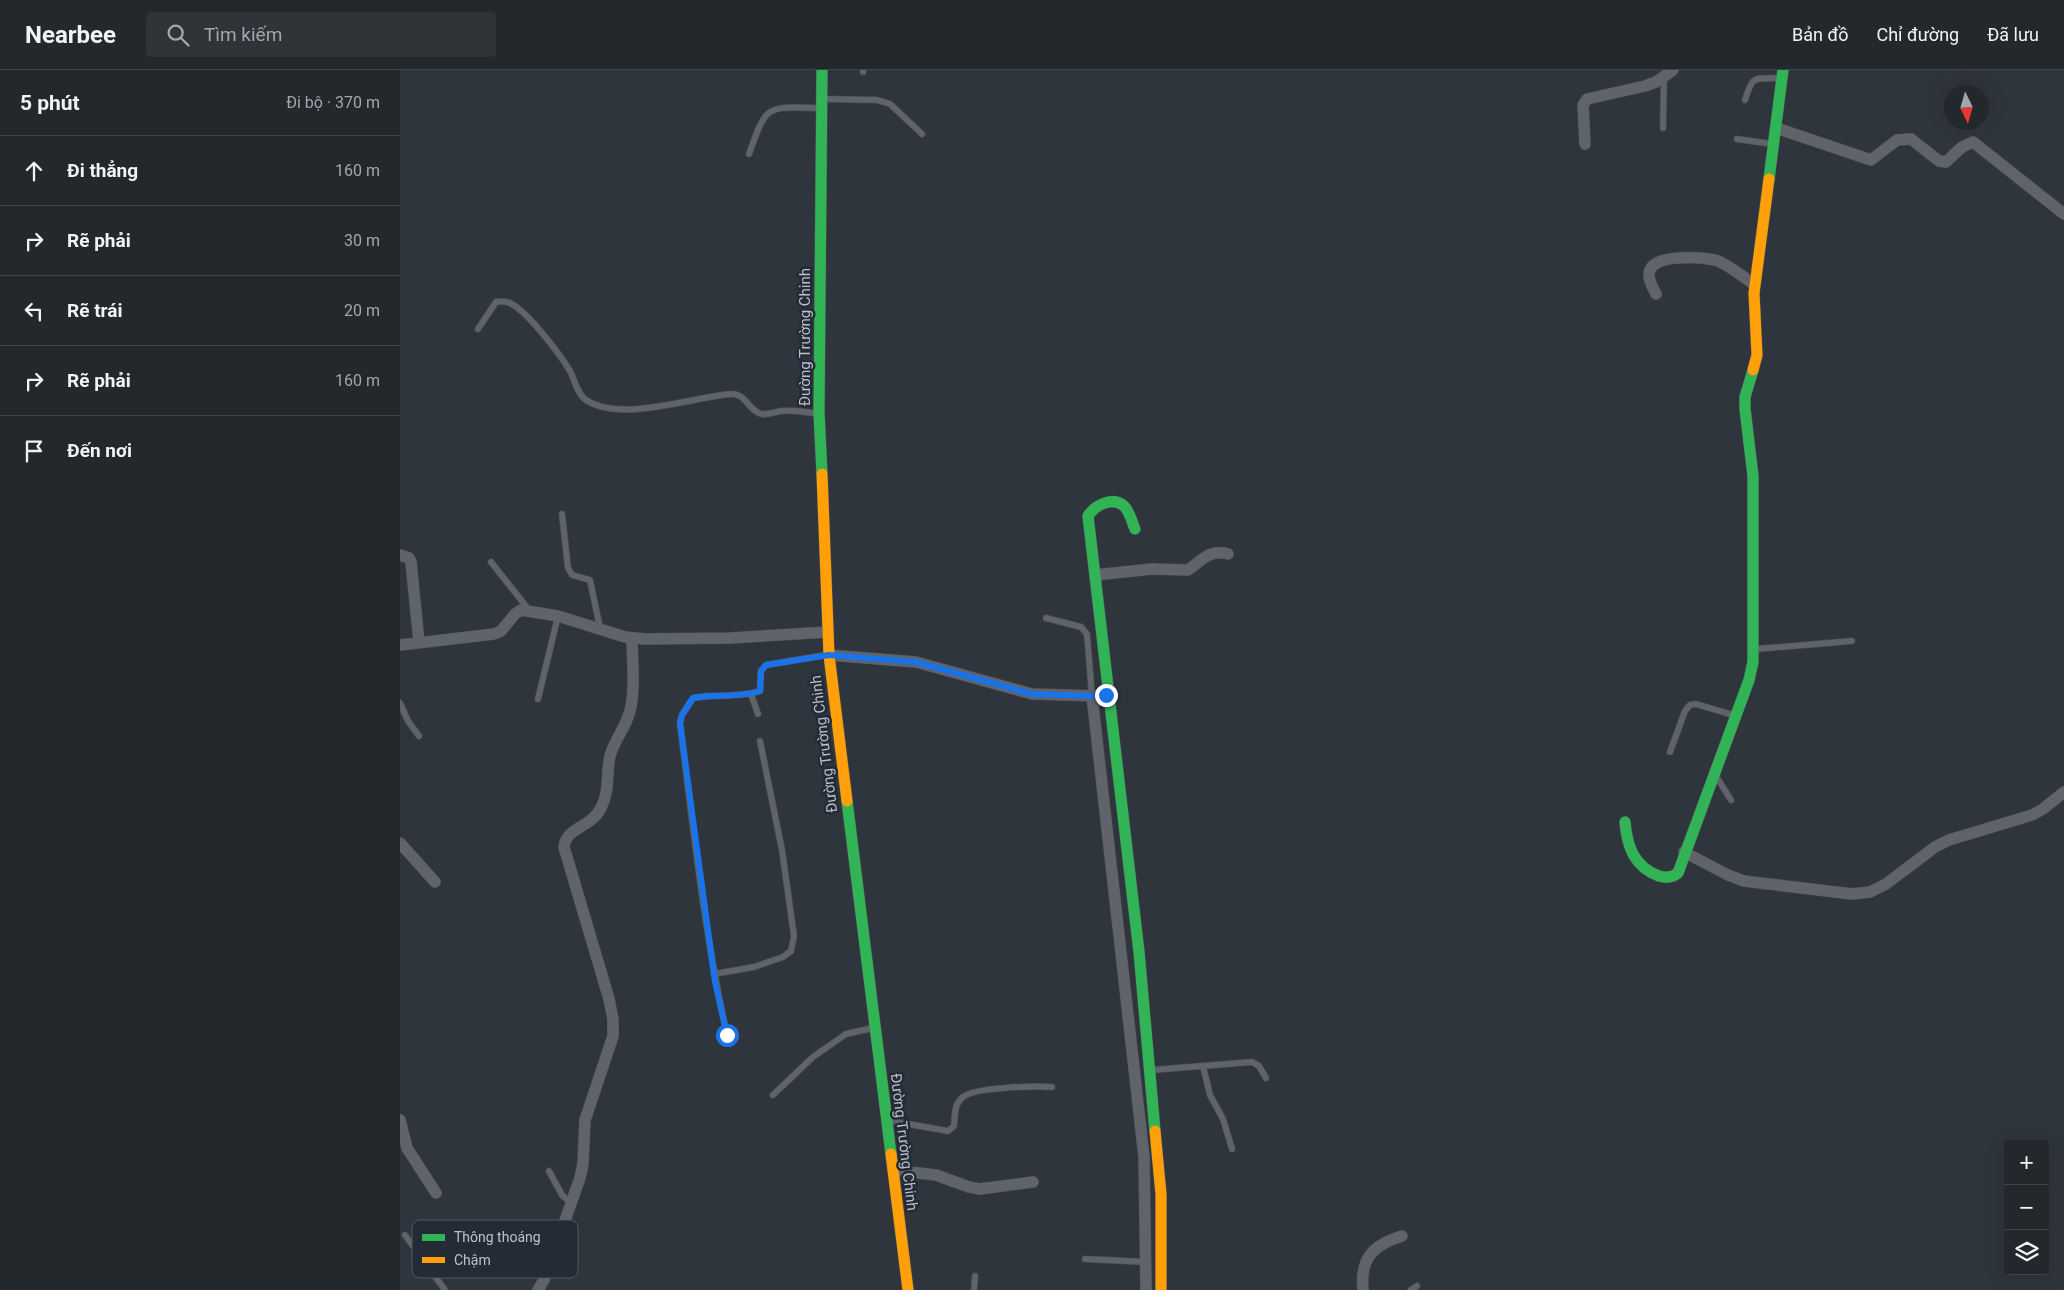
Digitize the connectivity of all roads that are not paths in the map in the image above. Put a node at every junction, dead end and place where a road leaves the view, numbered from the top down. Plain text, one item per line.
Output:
1 (822, 70) edge
2 (1668, 73) edge
3 (1782, 74) edge
4 (1745, 100) dead end
5 (821, 103) junction
6 (1663, 128) dead end
7 (1776, 128) junction
8 (922, 134) dead end
9 (1736, 139) dead end
10 (1585, 144) dead end
11 (1774, 144) junction
12 (749, 154) dead end
13 (2064, 214) edge
14 (1755, 284) junction
15 (1656, 294) dead end
16 (478, 329) dead end
17 (819, 413) junction
18 (562, 514) dead end
19 (1135, 529) dead end
20 (1228, 554) dead end
21 (400, 555) edge
22 (491, 562) dead end
23 (1095, 575) junction
24 (529, 610) junction
25 (558, 616) junction
26 (1046, 618) dead end
27 (600, 628) junction
28 (828, 632) junction
29 (632, 638) junction
30 (1852, 641) dead end
31 (419, 642) junction
32 (400, 645) edge
33 (1754, 649) junction
34 (829, 655) junction
35 (751, 694) junction
36 (1101, 695) junction
37 (538, 699) dead end
38 (400, 703) edge
39 (758, 714) dead end
40 (1736, 716) junction
41 (419, 736) dead end
42 (760, 740) dead end
43 (1670, 752) dead end
44 (1714, 772) junction
45 (2064, 792) edge
46 (1731, 800) dead end
47 (1625, 822) dead end
48 (400, 843) edge
49 (1684, 852) junction
50 (435, 882) dead end
51 (1130, 953) junction
52 (714, 974) junction
53 (875, 1027) junction
54 (727, 1035) dead end
55 (1203, 1066) junction
56 (1150, 1071) junction
57 (1266, 1078) dead end
58 (1052, 1087) dead end
59 (773, 1095) dead end
60 (400, 1120) edge
61 (887, 1120) junction
62 (1232, 1149) dead end
63 (893, 1170) junction
64 (549, 1171) dead end
65 (1033, 1182) dead end
66 (436, 1193) dead end
67 (571, 1203) junction
68 (565, 1220) edge
69 (405, 1235) dead end
70 (1402, 1236) dead end
71 (412, 1244) edge
72 (1085, 1258) dead end
73 (1146, 1262) junction
74 (976, 1276) dead end
75 (437, 1278) edge
76 (545, 1278) edge
77 (1417, 1286) dead end
78 (446, 1290) edge
79 (538, 1290) edge
80 (903, 1290) edge
81 (908, 1290) edge
82 (974, 1290) edge
83 (1146, 1290) edge
84 (1161, 1290) edge
85 (1363, 1290) edge
86 (1410, 1290) edge

1 - 5 main road, Đường Trường Chinh
2 - 6 lane
2 - 10 street
3 - 4 lane
3 - 7 main road
5 - 8 lane
5 - 12 lane
5 - 17 main road, Đường Trường Chinh
7 - 11 main road
7 - 13 street
9 - 11 lane
11 - 14 main road
14 - 15 street
14 - 33 main road
16 - 17 lane
17 - 28 main road, Đường Trường Chinh
18 - 27 lane
19 - 23 main road
20 - 23 street
21 - 31 street
22 - 24 lane
23 - 36 main road
24 - 25 street
24 - 31 street
25 - 27 street
25 - 37 lane
26 - 36 lane
27 - 29 street
28 - 29 street
28 - 34 main road, Đường Trường Chinh
29 - 67 street
30 - 33 lane
31 - 32 street
33 - 40 main road
34 - 35 lane
34 - 36 street
34 - 53 main road, Đường Trường Chinh
35 - 39 lane
35 - 52 lane
36 - 51 main road
36 - 51 street
38 - 41 lane
40 - 43 lane
40 - 44 main road
42 - 52 lane
44 - 46 lane
44 - 49 main road
45 - 49 street
47 - 49 main road
48 - 50 street
51 - 56 main road
51 - 73 street
52 - 54 lane
53 - 59 lane
53 - 61 main road, Đường Trường Chinh
55 - 56 lane
55 - 57 lane
55 - 62 lane
56 - 84 main road
58 - 61 lane
60 - 66 street
61 - 63 main road, Đường Trường Chinh
63 - 65 street
63 - 81 main road, Đường Trường Chinh
64 - 67 lane
67 - 68 street
69 - 71 lane
70 - 85 street
72 - 73 lane
73 - 83 street
74 - 82 lane
75 - 78 lane
76 - 79 street
77 - 86 lane
80 - 81 lane

